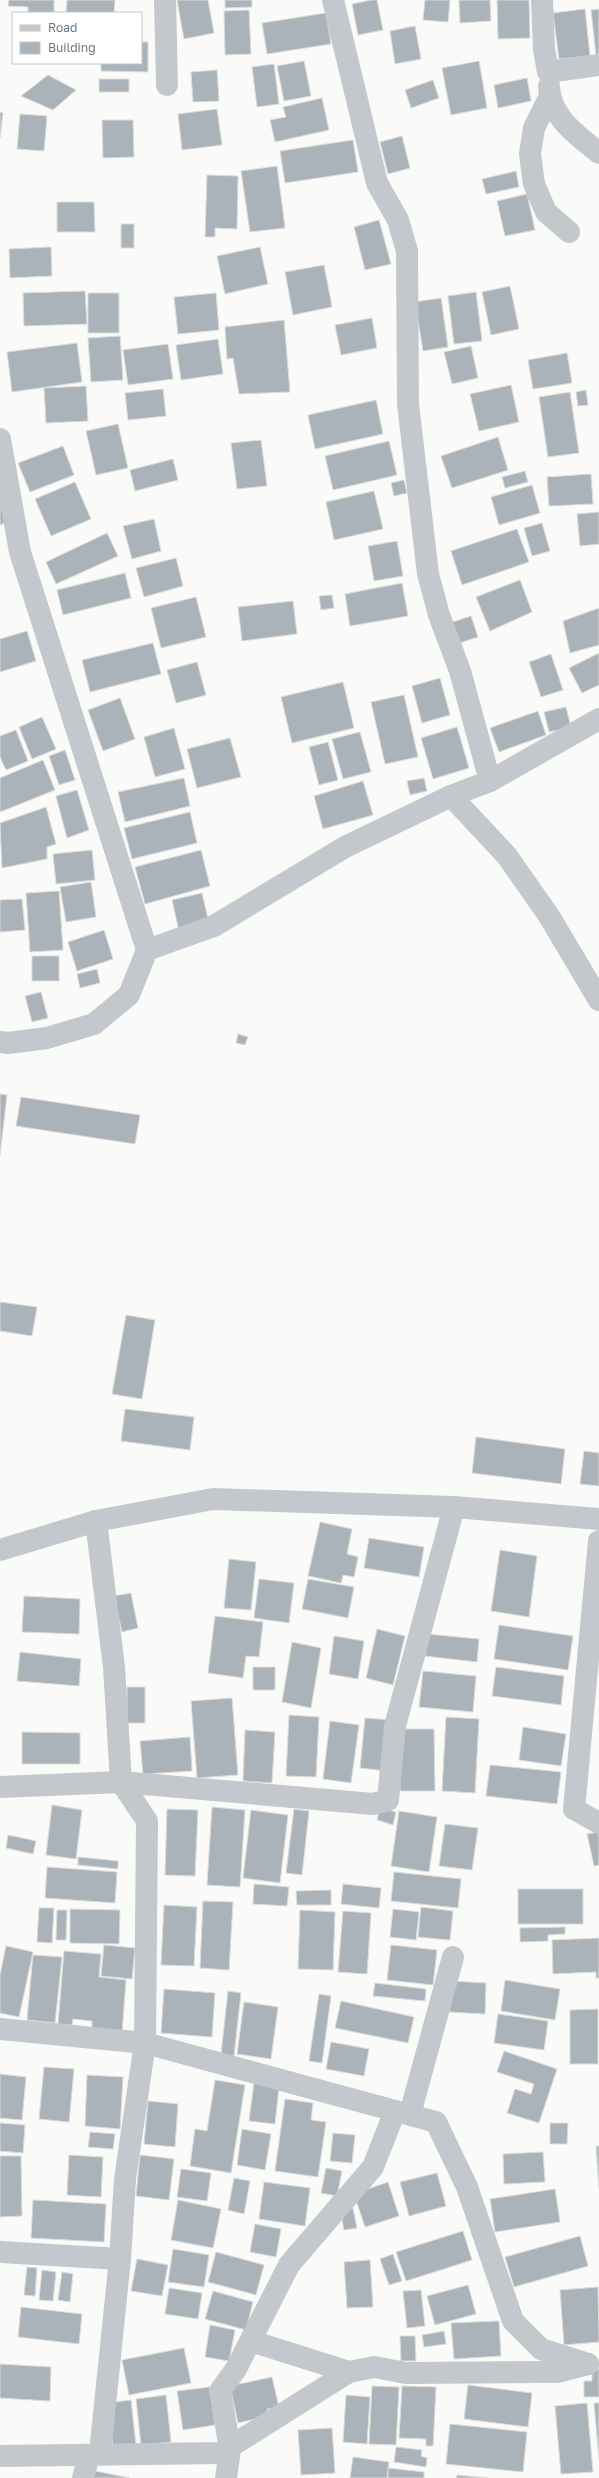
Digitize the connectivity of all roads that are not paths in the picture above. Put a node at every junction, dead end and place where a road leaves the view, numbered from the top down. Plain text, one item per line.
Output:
1 (164, 0) edge
2 (333, 0) edge
3 (542, 0) edge
4 (599, 65) edge
5 (548, 72) junction
6 (167, 85) dead end
7 (549, 98) junction
8 (599, 153) edge
9 (569, 232) dead end
10 (0, 439) edge
11 (599, 719) edge
12 (490, 781) junction
13 (451, 796) junction
14 (147, 950) junction
15 (599, 1000) edge
16 (0, 1042) edge
17 (454, 1507) junction
18 (599, 1519) edge
19 (96, 1521) junction
20 (599, 1541) edge
21 (0, 1550) edge
22 (121, 1782) junction
23 (0, 1787) edge
24 (599, 1823) edge
25 (453, 1957) dead end
26 (0, 2029) edge
27 (145, 2043) junction
28 (403, 2112) junction
29 (0, 2252) edge
30 (120, 2259) junction
31 (251, 2341) junction
32 (593, 2363) edge
33 (349, 2372) junction
34 (230, 2449) junction
35 (95, 2454) junction
36 (0, 2456) edge
37 (83, 2478) edge
38 (226, 2478) edge

1 - 6 street
2 - 12 street
3 - 5 street
4 - 5 street
5 - 7 street
7 - 8 street
7 - 9 street
10 - 14 street
11 - 12 street
12 - 13 street
13 - 14 street
13 - 15 street
14 - 16 street
17 - 18 street
17 - 19 street
17 - 22 street
19 - 21 street
19 - 22 street
20 - 24 street
22 - 23 street
22 - 27 street
25 - 28 street
26 - 27 street
27 - 28 street
27 - 30 street
28 - 31 street
28 - 32 street
29 - 30 street
30 - 35 street
31 - 33 street
31 - 34 street
32 - 33 street
33 - 34 street
34 - 35 street
34 - 38 street
35 - 36 street
35 - 37 street

